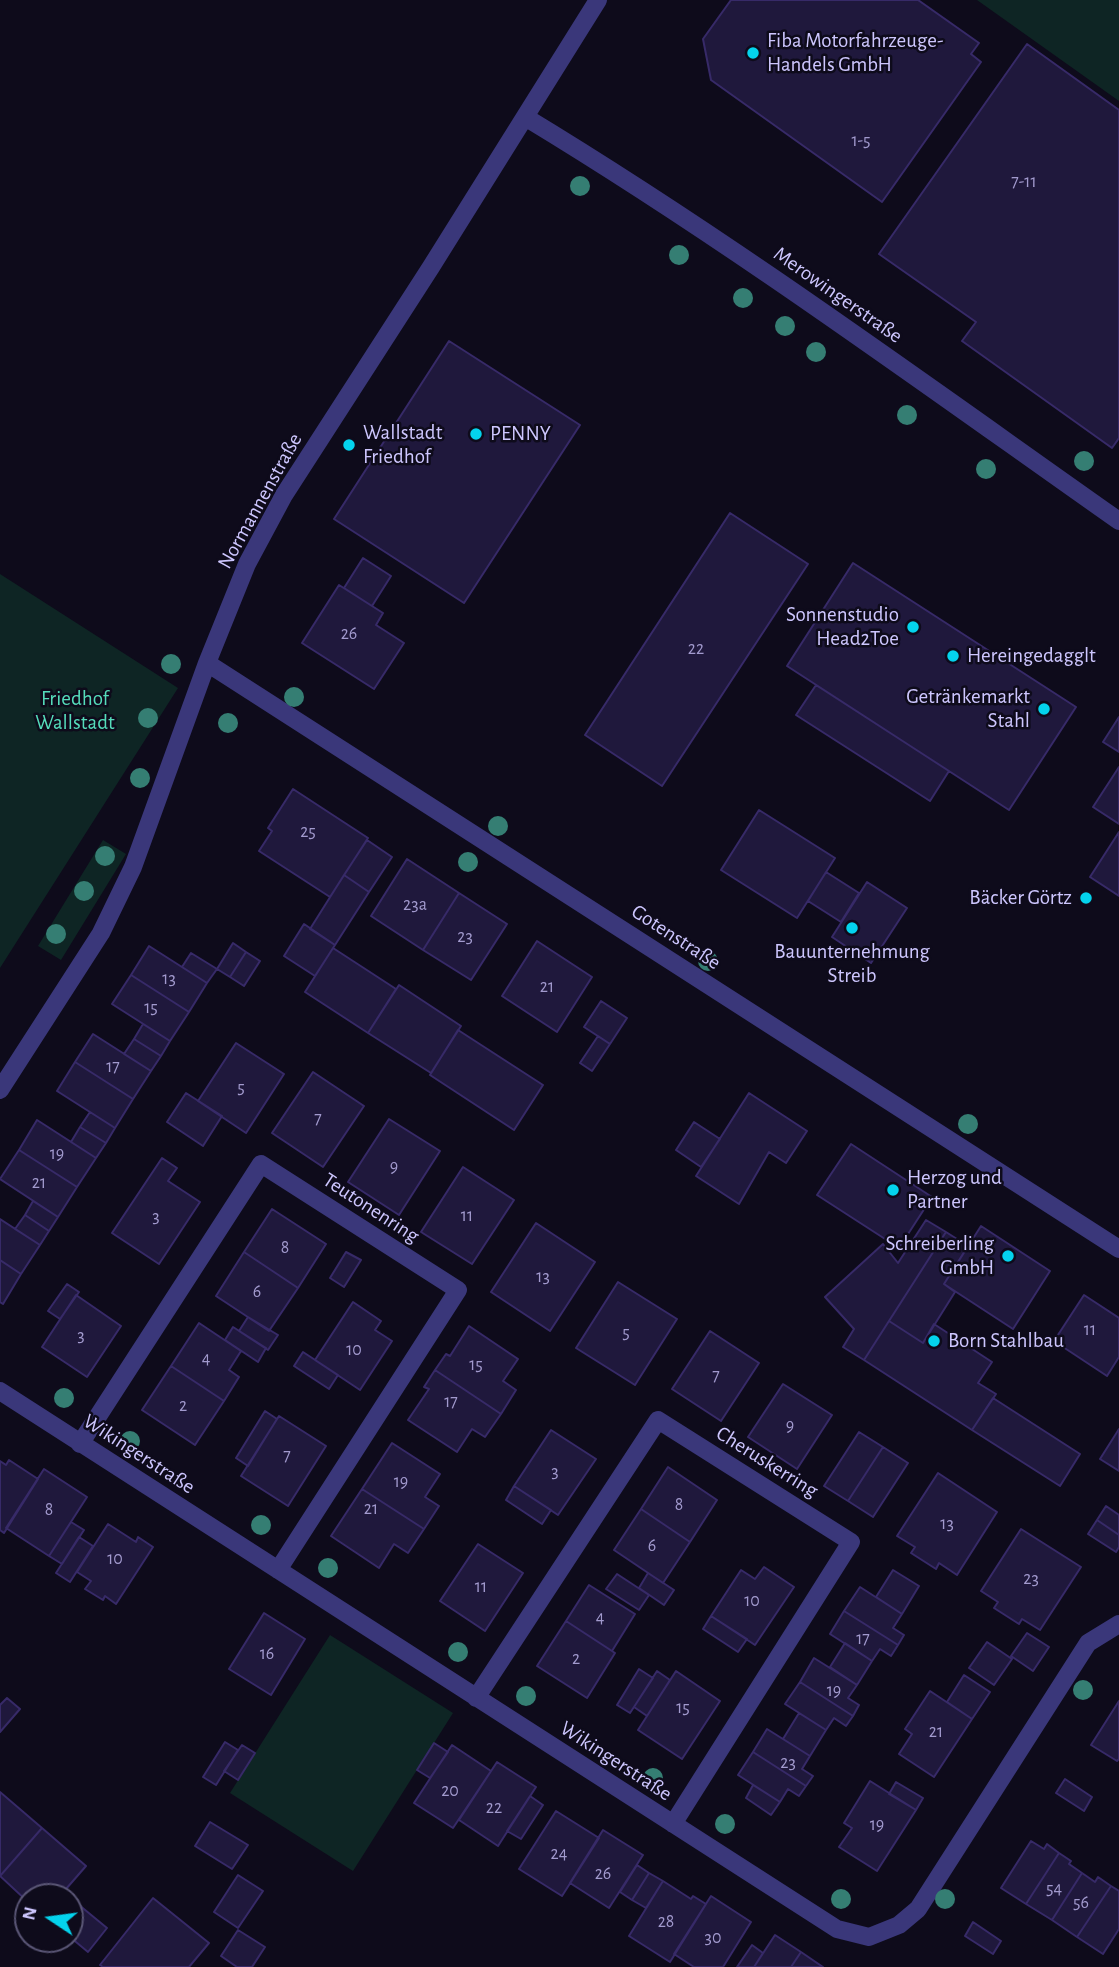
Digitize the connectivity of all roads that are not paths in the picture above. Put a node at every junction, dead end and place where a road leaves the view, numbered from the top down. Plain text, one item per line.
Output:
1 (598, 0) edge
2 (525, 117) junction
3 (1119, 521) edge
4 (207, 663) junction
5 (0, 1090) edge
6 (1119, 1249) edge
7 (0, 1391) edge
8 (80, 1444) junction
9 (278, 1570) junction
10 (1119, 1623) edge
11 (476, 1698) junction
12 (673, 1824) junction

1 - 2 street, Normannenstraße
2 - 3 street, Merowingerstraße
2 - 4 street, Normannenstraße
4 - 5 street, Normannenstraße
4 - 6 street, Gotenstraße
7 - 8 street, Wikingerstraße
8 - 9 street, Wikingerstraße
8 - 9 street, Teutonenring
9 - 11 street, Wikingerstraße
10 - 12 street, Wikingerstraße
11 - 12 street, Wikingerstraße
11 - 12 street, Cheruskerring

